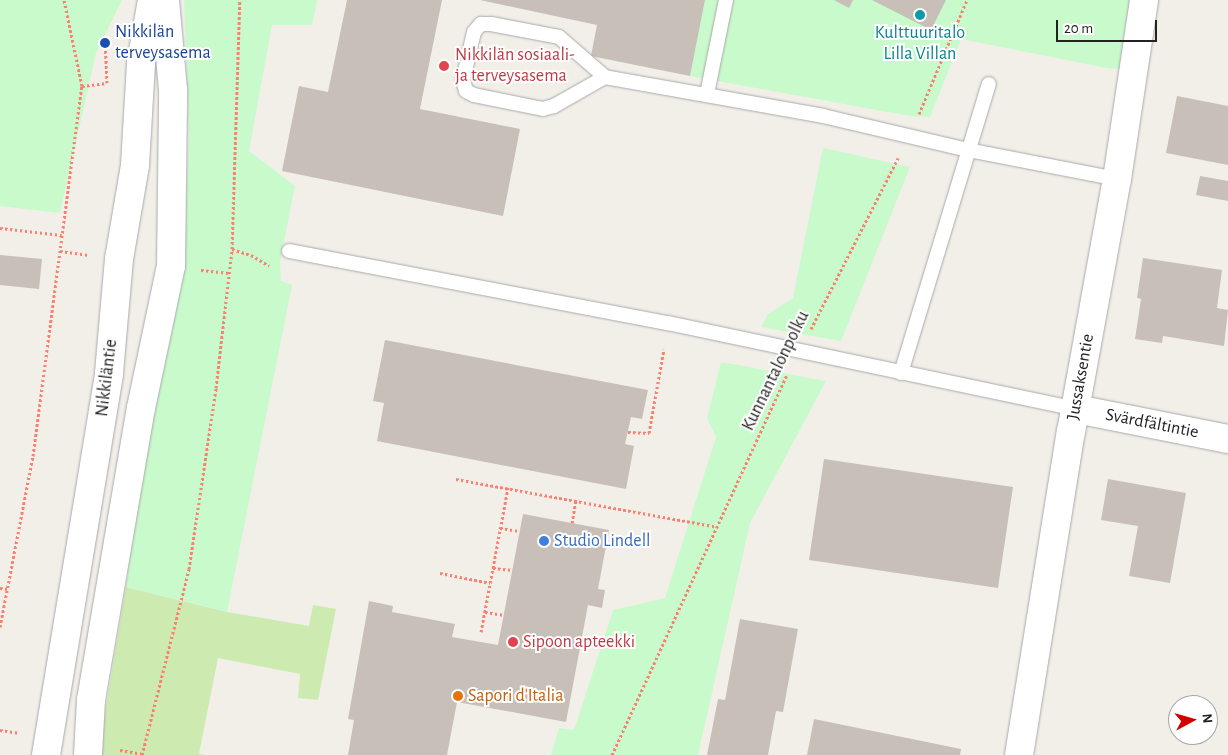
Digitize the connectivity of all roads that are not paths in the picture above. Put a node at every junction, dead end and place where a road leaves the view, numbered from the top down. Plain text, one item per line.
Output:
1 (152, 0) edge
2 (165, 0) edge
3 (726, 0) edge
4 (1144, 0) edge
5 (604, 77) junction
6 (989, 84) dead end
7 (707, 94) junction
8 (968, 150) junction
9 (1117, 179) junction
10 (290, 251) dead end
11 (901, 373) junction
12 (1076, 410) junction
13 (1228, 439) edge
14 (46, 755) edge
15 (88, 755) edge
16 (1019, 755) edge

1 - 14 street, Nikkiläntie
2 - 15 street, Nikkiläntie
3 - 7 lane
4 - 9 street, Jussaksentie
5 - 5 lane
5 - 7 lane
6 - 8 lane
7 - 8 lane
8 - 9 lane
8 - 11 lane
9 - 12 street, Jussaksentie
10 - 11 lane
11 - 12 lane
12 - 13 street, Svärdfältintie
12 - 16 street, Jussaksentie

